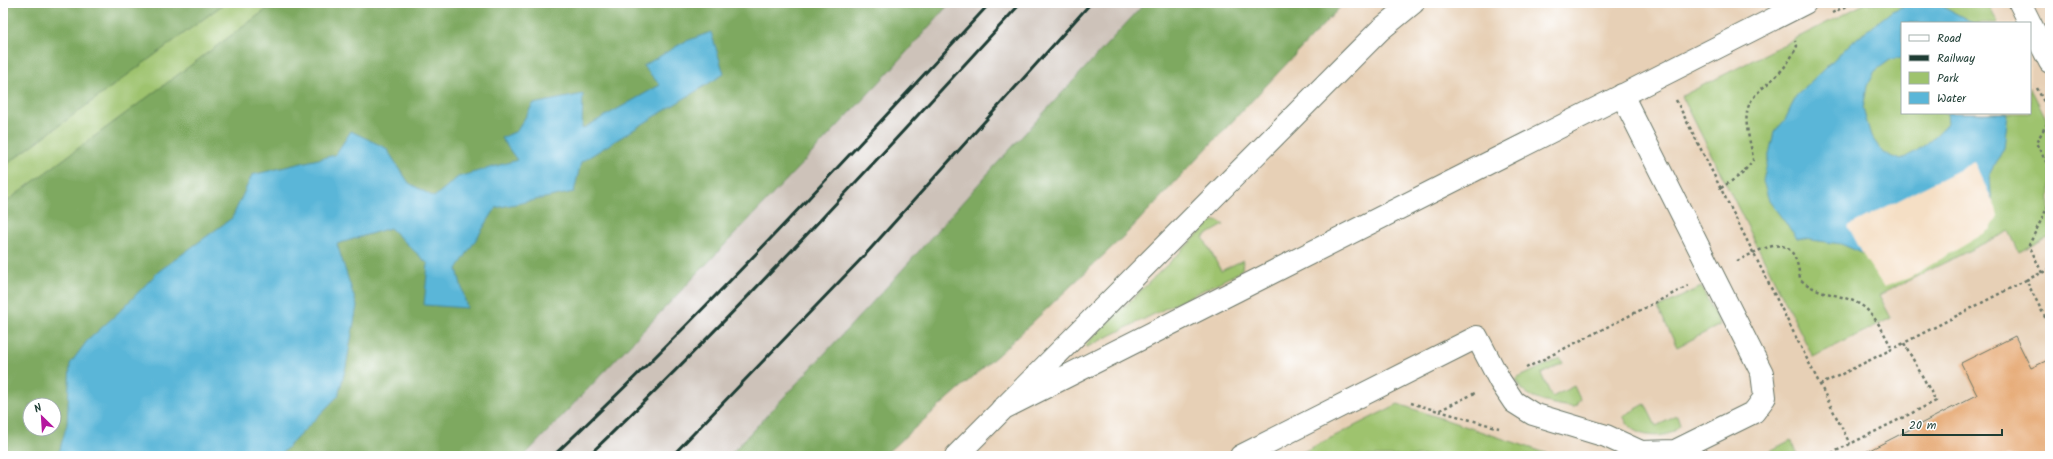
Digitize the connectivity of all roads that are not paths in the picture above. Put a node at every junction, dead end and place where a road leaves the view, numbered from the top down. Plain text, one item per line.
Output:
1 (1413, 3) edge
2 (1806, 3) edge
3 (2020, 3) edge
4 (2030, 22) edge
5 (2031, 25) edge
6 (2050, 62) edge
7 (1622, 95) junction
8 (1002, 409) junction
9 (1640, 454) edge
10 (956, 456) edge
11 (1241, 456) edge

1 - 8 lane
2 - 7 lane
3 - 4 lane
5 - 6 lane
7 - 8 lane
7 - 9 lane
8 - 10 lane
9 - 11 lane

